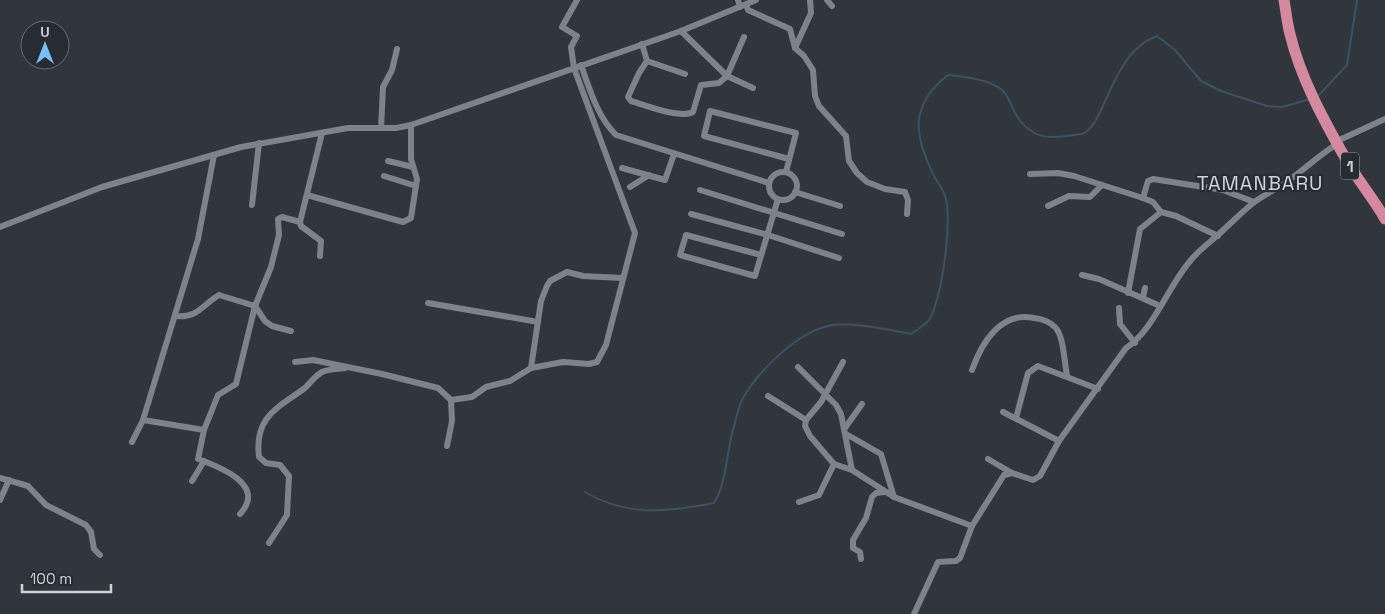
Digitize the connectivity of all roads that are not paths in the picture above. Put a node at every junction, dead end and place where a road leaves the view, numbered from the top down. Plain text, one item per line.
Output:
1 (577, 0) edge
2 (756, 0) edge
3 (810, 0) edge
4 (1284, 0) edge
5 (739, 3) edge
6 (681, 31) junction
7 (744, 37) dead end
8 (642, 44) junction
9 (795, 48) junction
10 (397, 49) dead end
11 (647, 61) junction
12 (581, 65) junction
13 (574, 68) junction
14 (685, 74) dead end
15 (727, 76) junction
16 (753, 88) dead end
17 (1385, 120) edge
18 (411, 125) junction
19 (381, 128) junction
20 (322, 133) junction
21 (259, 143) junction
22 (1336, 143) junction
23 (674, 154) junction
24 (214, 155) junction
25 (789, 159) junction
26 (388, 161) dead end
27 (413, 166) junction
28 (622, 168) dead end
29 (786, 172) junction
30 (1030, 174) dead end
31 (649, 175) junction
32 (384, 176) dead end
33 (770, 182) junction
34 (1102, 185) junction
35 (416, 186) junction
36 (630, 187) dead end
37 (700, 190) dead end
38 (795, 192) junction
39 (307, 195) junction
40 (1143, 198) junction
41 (778, 199) junction
42 (1254, 202) junction
43 (252, 205) dead end
44 (840, 206) dead end
45 (1048, 206) dead end
46 (774, 212) junction
47 (1161, 212) junction
48 (691, 214) dead end
49 (907, 214) dead end
50 (1385, 219) edge
51 (300, 222) junction
52 (0, 227) edge
53 (768, 234) junction
54 (842, 234) dead end
55 (1218, 236) junction
56 (762, 255) junction
57 (320, 256) dead end
58 (839, 258) dead end
59 (1082, 275) dead end
60 (622, 278) junction
61 (1145, 288) dead end
62 (1128, 293) junction
63 (1143, 297) junction
64 (428, 303) dead end
65 (255, 306) junction
66 (1160, 306) junction
67 (1119, 308) dead end
68 (175, 316) junction
69 (538, 322) junction
70 (291, 331) dead end
71 (1135, 343) junction
72 (295, 362) dead end
73 (842, 362) dead end
74 (798, 367) dead end
75 (349, 368) junction
76 (531, 368) junction
77 (972, 370) dead end
78 (1067, 375) junction
79 (1098, 389) junction
80 (826, 395) junction
81 (768, 396) dead end
82 (450, 400) junction
83 (862, 404) dead end
84 (1004, 412) dead end
85 (1016, 418) junction
86 (143, 420) junction
87 (806, 420) junction
88 (204, 430) junction
89 (846, 431) junction
90 (1060, 441) junction
91 (132, 442) dead end
92 (448, 446) dead end
93 (988, 459) dead end
94 (204, 461) junction
95 (834, 464) junction
96 (852, 470) junction
97 (1012, 473) junction
98 (0, 478) edge
99 (9, 480) junction
100 (192, 481) dead end
101 (885, 492) junction
102 (894, 497) junction
103 (0, 500) edge
104 (799, 502) dead end
105 (240, 514) dead end
106 (972, 526) junction
107 (269, 543) dead end
108 (100, 555) dead end
109 (861, 558) dead end
110 (914, 614) edge

1 - 13 street
2 - 5 street
3 - 9 street
4 - 22 highway, 1
5 - 6 street
5 - 9 street
6 - 8 street
6 - 15 street
7 - 15 street
8 - 11 street
8 - 12 street
9 - 49 street
10 - 19 street
11 - 14 street
11 - 15 street
12 - 13 street
12 - 23 street
13 - 18 street
13 - 60 street
15 - 16 street
17 - 22 street
18 - 19 street
18 - 27 street
19 - 20 street
20 - 21 street
20 - 39 street
21 - 24 street
21 - 43 street
22 - 42 street
22 - 50 highway, 1
23 - 31 street
23 - 33 street
24 - 52 street
24 - 68 street
25 - 25 street
25 - 29 street
26 - 27 street
27 - 35 street
28 - 31 street
29 - 33 street
29 - 38 street
30 - 34 street
31 - 36 street
32 - 35 street
33 - 41 street
34 - 40 street
34 - 45 street
35 - 39 street
37 - 46 street
38 - 41 street
38 - 44 street
39 - 51 street
40 - 42 street
40 - 47 street
41 - 46 street
42 - 55 street
46 - 53 street
46 - 54 street
47 - 55 street
47 - 62 street
48 - 53 street
51 - 57 street
51 - 65 street
53 - 56 street
53 - 58 street
55 - 66 street
56 - 56 street
59 - 62 street
60 - 69 street
60 - 76 street
61 - 63 street
62 - 63 street
63 - 66 street
64 - 69 street
65 - 68 street
65 - 70 street
65 - 88 street
66 - 71 street
67 - 71 street
68 - 86 street
69 - 76 street
71 - 79 street
72 - 75 street
73 - 80 street
74 - 80 street
75 - 82 street
75 - 107 street
76 - 82 street
77 - 78 street
78 - 79 street
78 - 85 street
79 - 90 street
80 - 87 street
80 - 89 street
81 - 87 street
82 - 92 street
83 - 89 street
84 - 85 street
85 - 90 street
86 - 88 street
86 - 91 street
87 - 95 street
88 - 94 street
89 - 96 street
89 - 102 street
90 - 97 street
93 - 97 street
94 - 100 street
94 - 105 street
95 - 96 street
95 - 104 street
96 - 101 street
97 - 106 street
98 - 99 street
99 - 103 street
99 - 108 street
101 - 102 street
101 - 109 street
102 - 106 street
106 - 110 street

